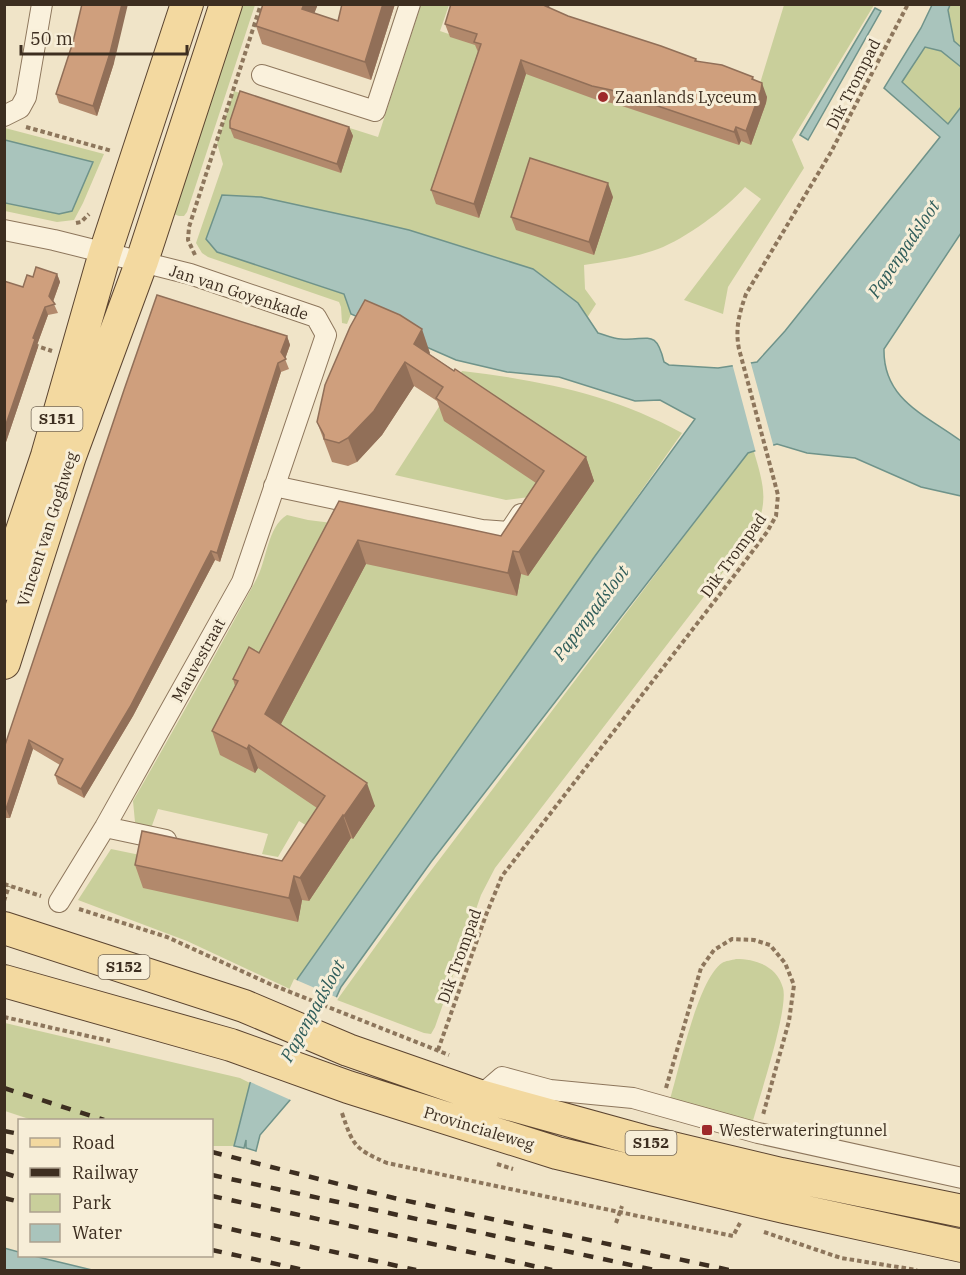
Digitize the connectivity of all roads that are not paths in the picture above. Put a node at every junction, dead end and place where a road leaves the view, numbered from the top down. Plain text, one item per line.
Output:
1 (42, 4) edge
2 (187, 4) edge
3 (226, 4) edge
4 (411, 4) edge
5 (262, 75) dead end
6 (7, 116) edge
7 (4, 230) edge
8 (105, 252) junction
9 (142, 261) junction
10 (326, 335) joint
11 (274, 486) junction
12 (533, 497) edge
13 (4, 584) edge
14 (4, 663) edge
15 (105, 827) junction
16 (182, 844) edge
17 (58, 902) road end
18 (4, 928) edge
19 (4, 981) edge
20 (480, 1096) junction
21 (962, 1178) edge
22 (962, 1211) edge
23 (962, 1246) edge

1 - 6 street
2 - 8 main road, Vincent van Goghweg / S151
3 - 9 main road, Vincent van Goghweg / S151
4 - 5 street
7 - 8 street
8 - 9 street
8 - 13 main road, Vincent van Goghweg / S151
9 - 10 street, Jan van Goyenkade
9 - 14 main road, Vincent van Goghweg / S151
10 - 11 street, Mauvestraat
11 - 12 street
11 - 15 street, Mauvestraat
15 - 16 street
15 - 17 street, Mauvestraat
18 - 20 main road, Provincialeweg / S152
19 - 23 main road, Provincialeweg / S152
20 - 21 street, Provincialeweg
20 - 22 main road, Provincialeweg / S152

